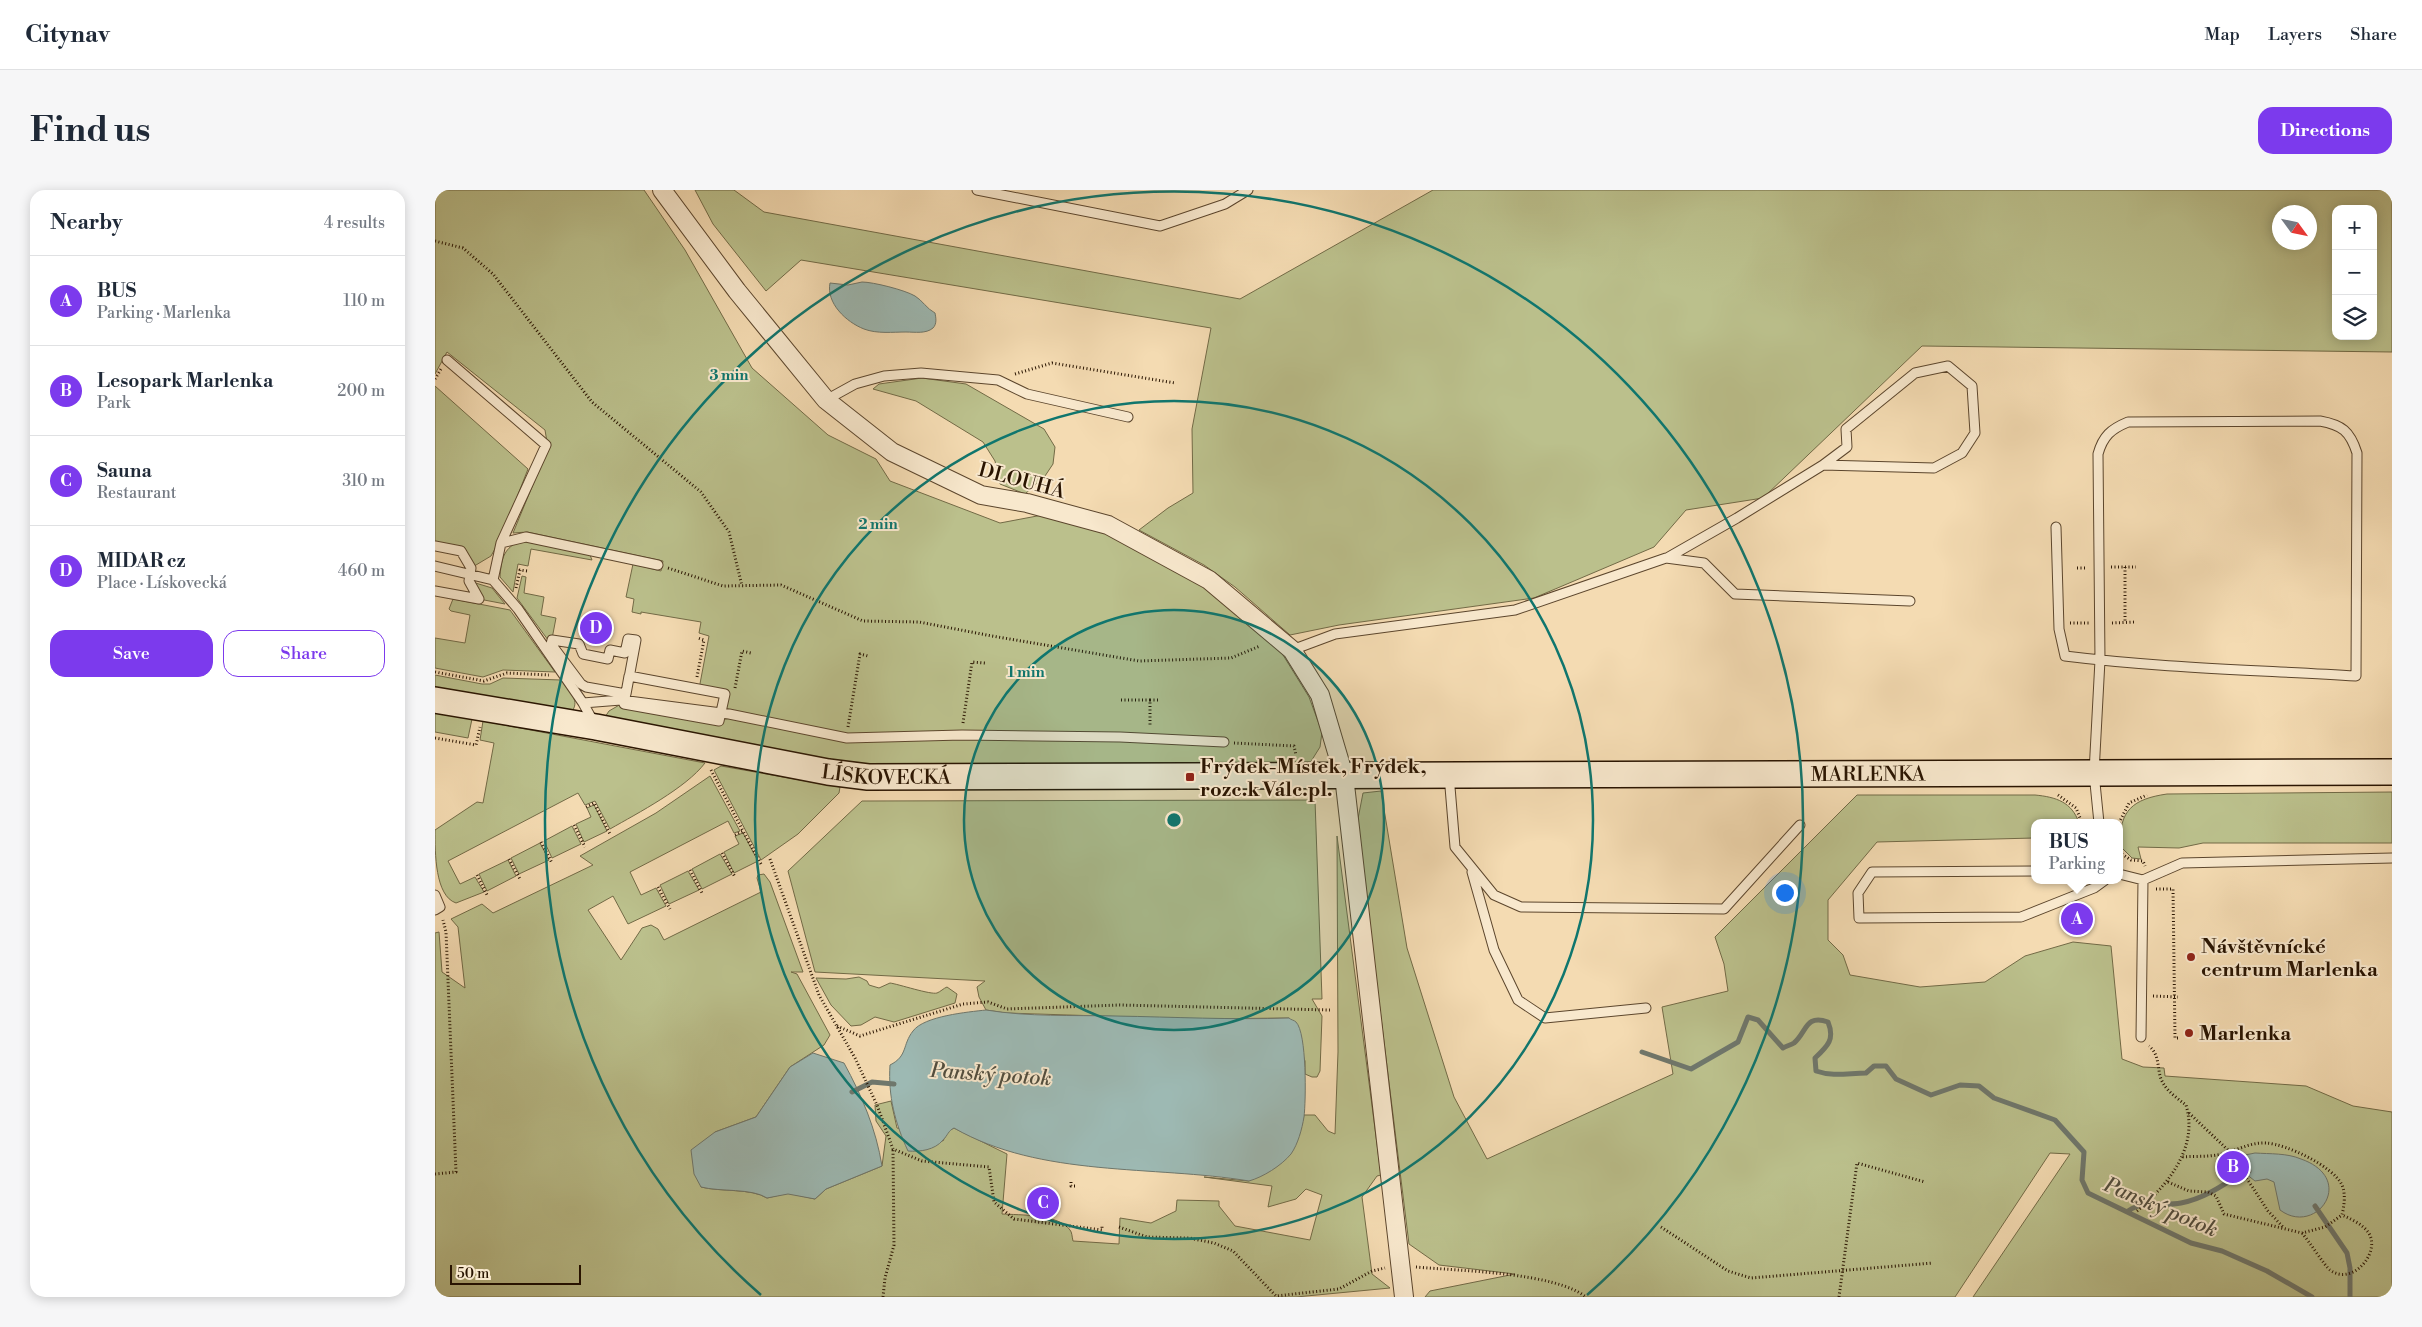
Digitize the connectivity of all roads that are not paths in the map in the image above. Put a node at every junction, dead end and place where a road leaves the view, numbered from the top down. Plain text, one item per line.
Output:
1 (661, 190) edge
2 (977, 190) edge
3 (1248, 190) edge
4 (447, 360) dead end
5 (826, 400) junction
6 (1128, 417) dead end
7 (1823, 466) junction
8 (2056, 527) dead end
9 (501, 543) junction
10 (435, 546) edge
11 (1666, 558) junction
12 (658, 564) road end
13 (435, 566) edge
14 (469, 574) junction
15 (493, 580) junction
16 (435, 590) edge
17 (1909, 601) dead end
18 (1285, 644) junction
19 (2100, 660) junction
20 (629, 676) junction
21 (626, 697) junction
22 (435, 700) edge
23 (583, 703) junction
24 (725, 714) junction
25 (596, 727) junction
26 (1224, 742) dead end
27 (2392, 772) edge
28 (2094, 773) junction
29 (1449, 775) junction
30 (1344, 776) junction
31 (2099, 819) edge
32 (1800, 825) dead end
33 (2392, 858) edge
34 (1471, 870) junction
35 (2031, 871) edge
36 (2123, 875) edge
37 (2146, 878) junction
38 (2100, 884) edge
39 (435, 895) edge
40 (438, 908) edge
41 (1646, 1008) dead end
42 (2141, 1037) road end
43 (1404, 1297) edge

1 - 5 street, DLOUHÁ
2 - 3 lane
4 - 9 lane
5 - 6 lane
5 - 18 street, DLOUHÁ
7 - 7 lane
7 - 11 lane
8 - 19 lane
9 - 12 lane
9 - 15 lane
10 - 14 lane
11 - 17 lane
11 - 18 lane
13 - 14 lane
14 - 15 lane
14 - 16 lane
15 - 23 lane
18 - 30 street, DLOUHÁ
19 - 19 lane
19 - 28 lane
20 - 21 lane
20 - 21 lane
20 - 24 lane
21 - 23 lane
21 - 24 lane
22 - 25 main road, LÍSKOVECKÁ
23 - 25 lane
24 - 26 lane
25 - 30 main road, LÍSKOVECKÁ
27 - 28 main road, MARLENKA
28 - 29 main road, MARLENKA
28 - 31 lane
29 - 30 main road, MARLENKA
29 - 34 lane
30 - 43 street, DLOUHÁ
32 - 34 lane
33 - 37 lane
34 - 41 lane
35 - 38 lane
36 - 37 lane
37 - 42 lane
39 - 40 lane

